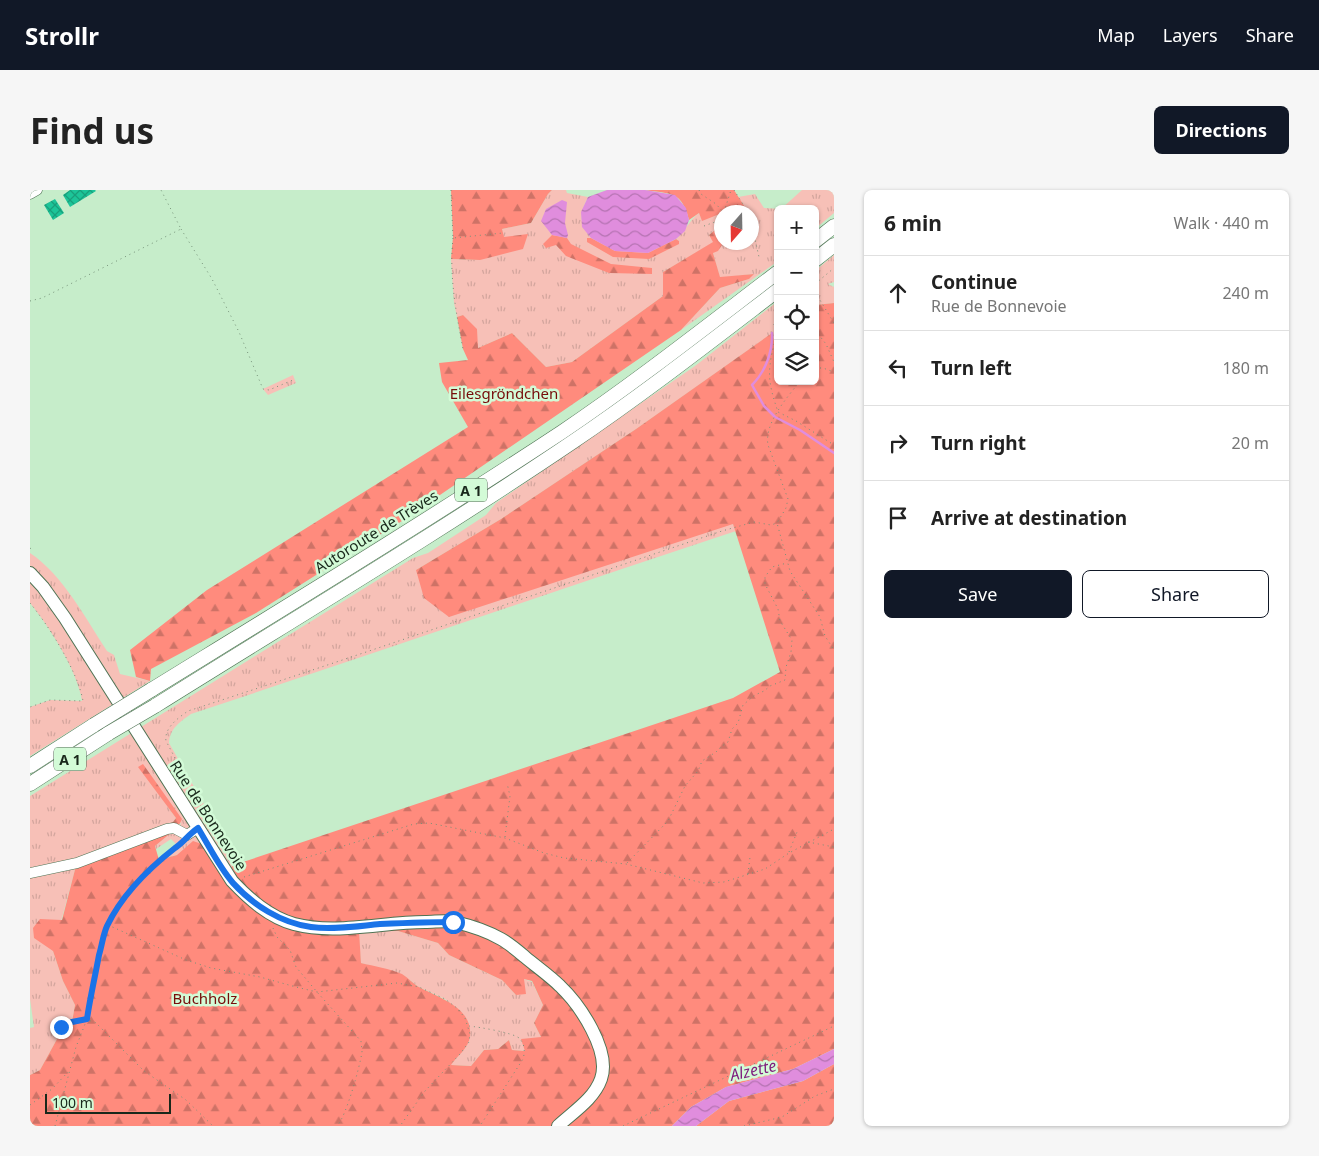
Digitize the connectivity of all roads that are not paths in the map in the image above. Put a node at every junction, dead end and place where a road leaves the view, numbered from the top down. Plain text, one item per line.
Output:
1 (37, 190) edge
2 (30, 194) edge
3 (834, 226) edge
4 (819, 238) edge
5 (834, 245) edge
6 (819, 257) edge
7 (774, 275) edge
8 (774, 293) edge
9 (30, 573) edge
10 (30, 766) edge
11 (30, 784) edge
12 (192, 832) junction
13 (30, 874) edge
14 (558, 1126) edge

1 - 2 street
3 - 4 highway
5 - 6 highway
7 - 10 highway, Autoroute de Trèves / A 1, bridge
8 - 11 highway, Autoroute de Trèves / A 1, bridge
9 - 12 main road, Rue de Bonnevoie
12 - 13 street
12 - 14 main road, Rue de Bonnevoie

